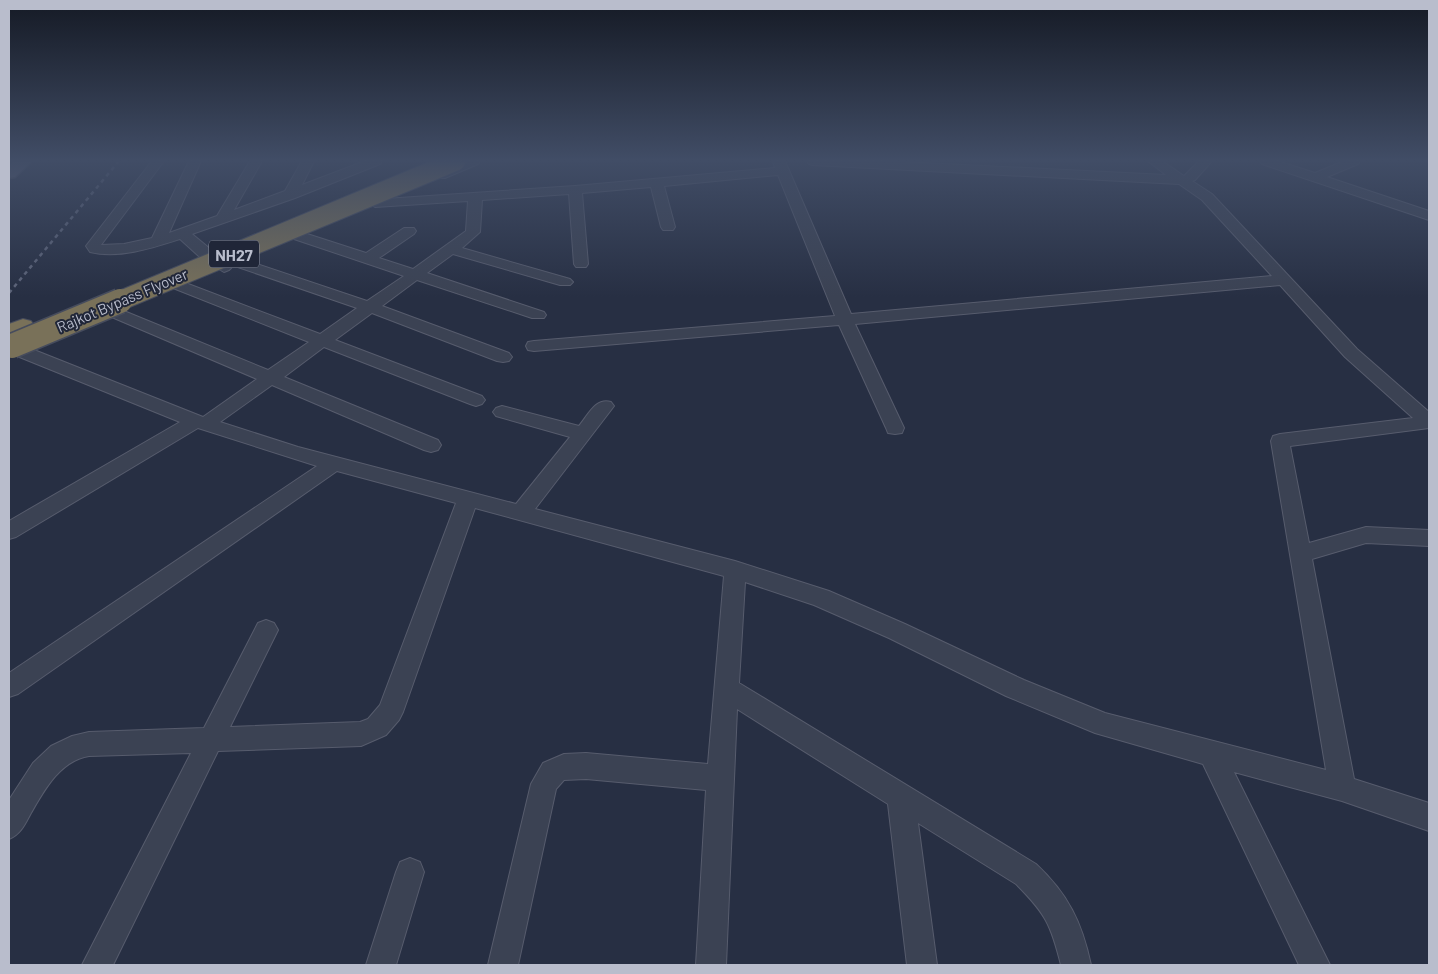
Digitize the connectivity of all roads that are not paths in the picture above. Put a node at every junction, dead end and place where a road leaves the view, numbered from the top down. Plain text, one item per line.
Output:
1 (123, 206) edge
2 (174, 206) edge
3 (229, 206) edge
4 (258, 206) edge
5 (317, 206) edge
6 (351, 206) edge
7 (366, 206) edge
8 (475, 206) edge
9 (576, 206) edge
10 (663, 206) edge
11 (798, 206) edge
12 (1216, 206) edge
13 (1227, 206) edge
14 (1400, 206) edge
15 (1429, 216) edge
16 (222, 219) junction
17 (668, 227) dead end
18 (409, 231) dead end
19 (182, 233) junction
20 (296, 235) junction
21 (159, 239) junction
22 (451, 249) junction
23 (367, 258) junction
24 (230, 264) junction
25 (581, 264) dead end
26 (415, 275) junction
27 (1284, 280) junction
28 (565, 282) dead end
29 (178, 285) junction
30 (370, 307) junction
31 (113, 312) junction
32 (538, 315) dead end
33 (845, 320) junction
34 (9, 332) edge
35 (321, 341) junction
36 (534, 346) dead end
37 (14, 353) edge
38 (503, 357) dead end
39 (269, 378) junction
40 (476, 400) dead end
41 (605, 406) dead end
42 (1429, 410) edge
43 (502, 412) dead end
44 (200, 422) junction
45 (1429, 422) edge
46 (895, 428) dead end
47 (583, 434) junction
48 (431, 445) dead end
49 (334, 464) junction
50 (468, 499) junction
51 (521, 512) junction
52 (9, 531) edge
53 (1429, 538) edge
54 (1300, 554) junction
55 (735, 570) junction
56 (266, 630) dead end
57 (9, 686) edge
58 (726, 688) junction
59 (212, 738) junction
60 (1211, 753) junction
61 (721, 778) junction
62 (1342, 788) junction
63 (902, 798) junction
64 (1429, 817) edge
65 (9, 825) edge
66 (410, 872) dead end
67 (97, 965) edge
68 (381, 965) edge
69 (503, 965) edge
70 (711, 965) edge
71 (922, 965) edge
72 (1076, 965) edge
73 (1315, 965) edge

1 - 21 street
2 - 21 street
3 - 16 street
4 - 16 street
5 - 34 highway, Rajkot Bypass Flyover / NH27
6 - 37 highway, Rajkot Bypass Flyover / NH27, bridge
7 - 20 street
8 - 22 street
9 - 25 street
10 - 17 street
11 - 33 street
12 - 27 street
13 - 42 street
14 - 15 street
16 - 19 street
18 - 23 street
19 - 21 street
19 - 24 street
20 - 23 street
20 - 24 street
22 - 26 street
22 - 28 street
23 - 26 street
24 - 29 street
24 - 30 street
26 - 30 street
26 - 32 street
27 - 33 street
27 - 45 street
29 - 31 street
29 - 35 street
30 - 35 street
30 - 38 street
31 - 37 street
31 - 39 street
33 - 36 street
33 - 46 street
35 - 39 street
35 - 40 street
37 - 44 street
39 - 44 street
39 - 48 street
41 - 47 street
43 - 47 street
44 - 49 street
44 - 52 street
45 - 54 street
47 - 51 street
49 - 50 street
49 - 57 street
50 - 51 street
50 - 59 street
51 - 55 street
53 - 54 street
54 - 62 street
55 - 58 street
55 - 60 street
56 - 59 street
58 - 61 street
58 - 63 street
59 - 65 street
59 - 67 street
60 - 62 street
60 - 73 street
61 - 69 street
61 - 70 street
62 - 64 street
63 - 71 street
63 - 72 street
66 - 68 street

